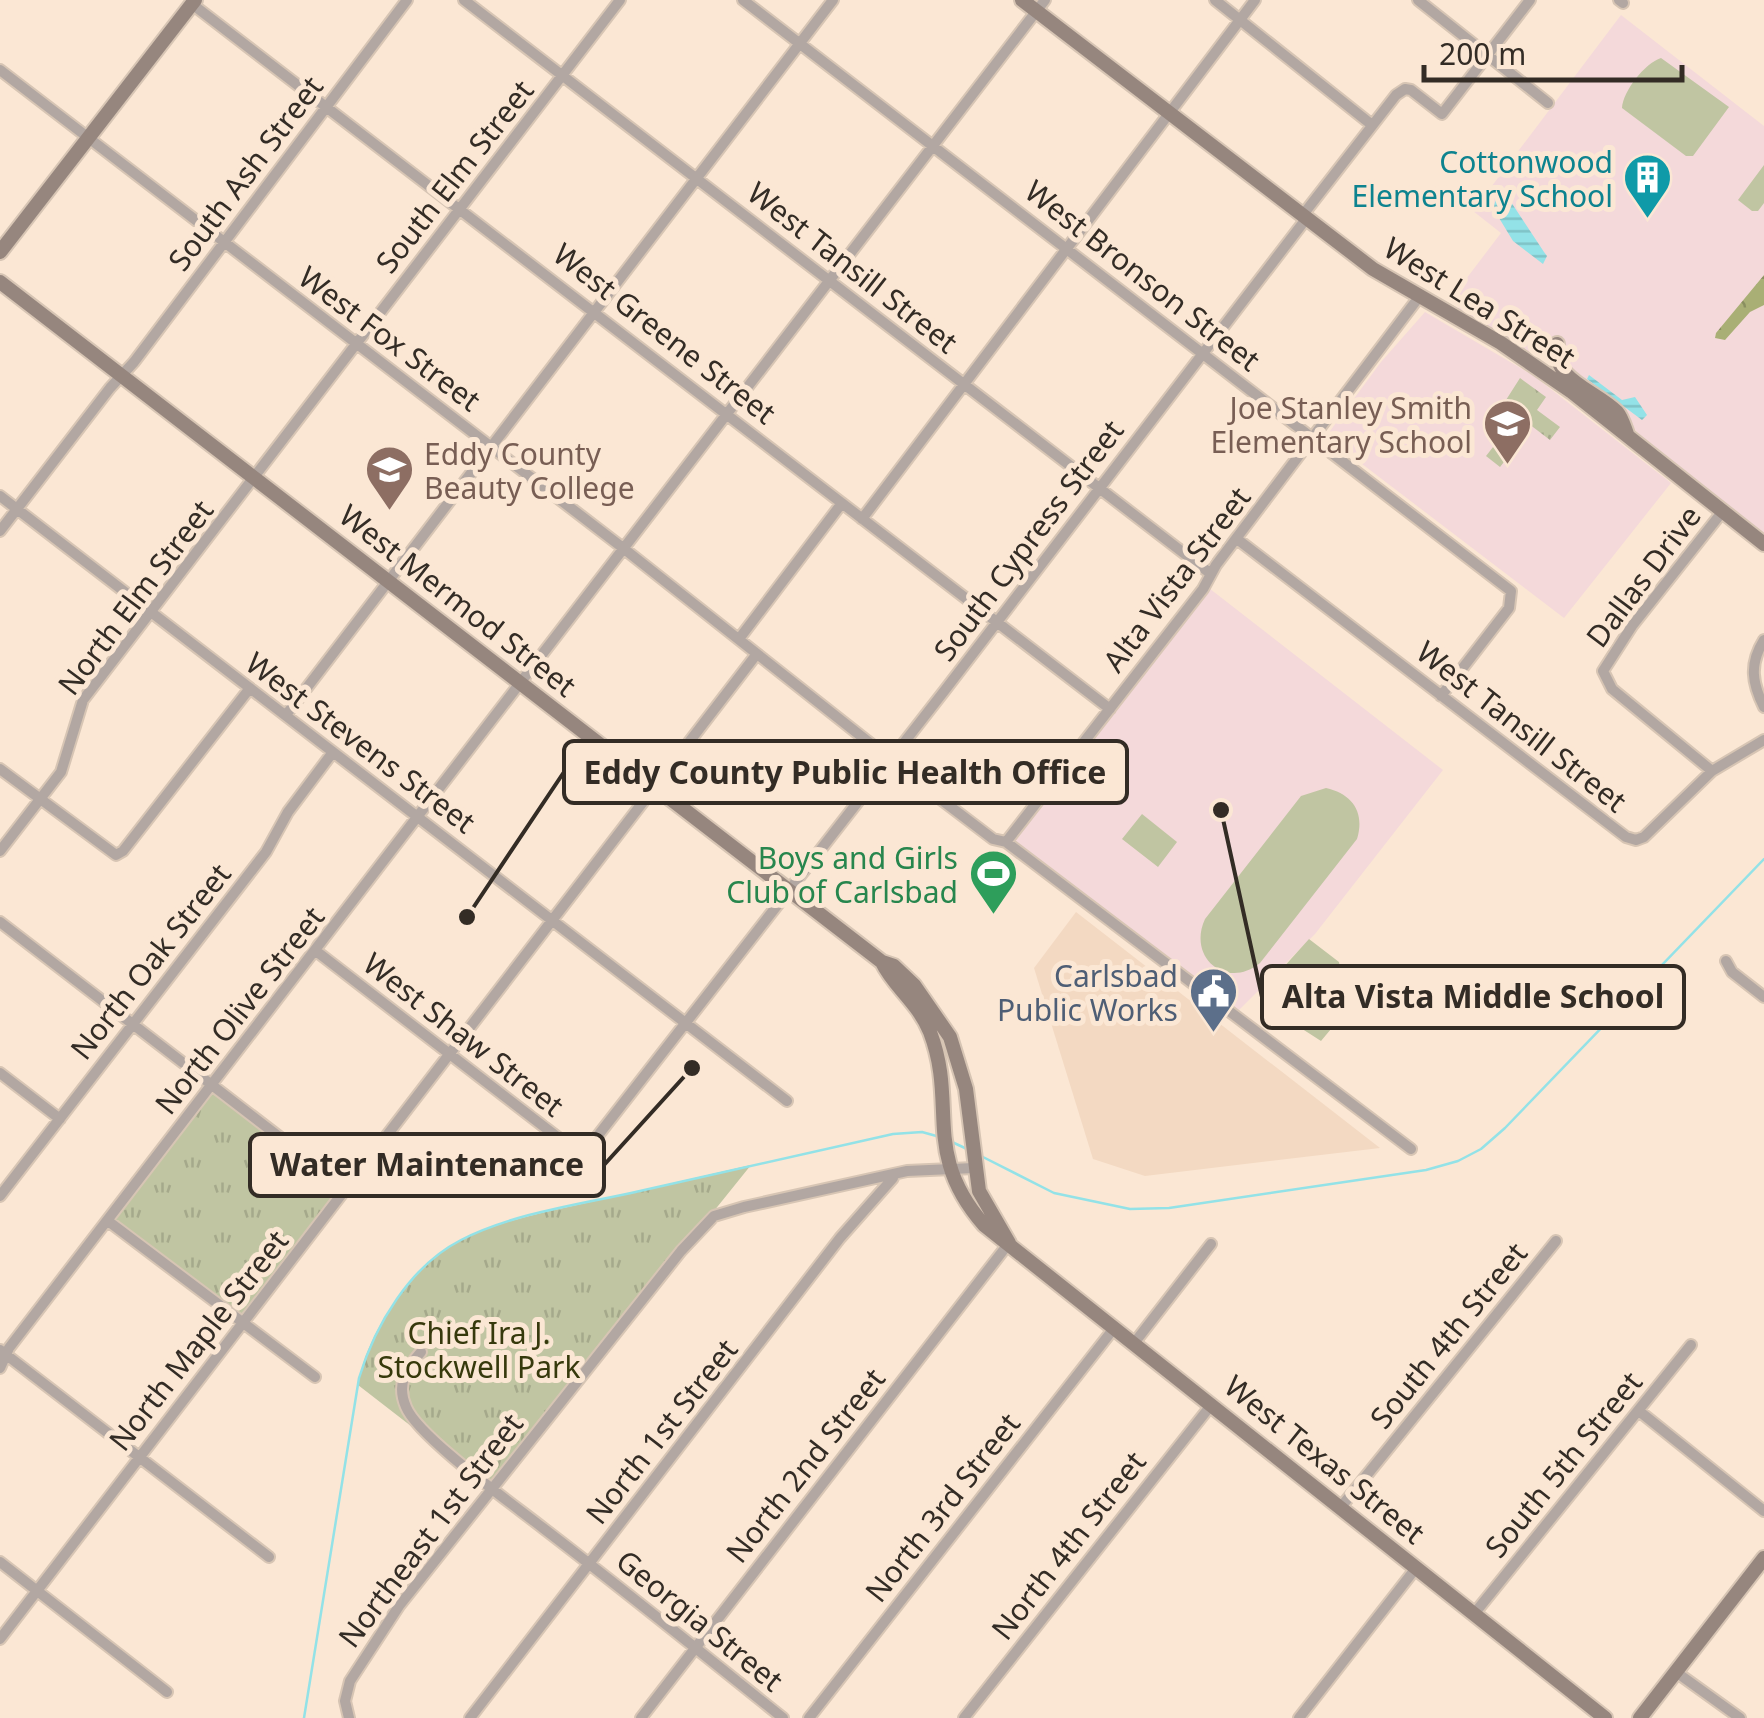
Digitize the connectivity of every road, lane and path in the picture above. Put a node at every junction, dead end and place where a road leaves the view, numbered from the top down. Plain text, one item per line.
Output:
1 (408, 0) edge
2 (464, 0) edge
3 (620, 0) edge
4 (742, 0) edge
5 (833, 0) edge
6 (1022, 0) edge
7 (1215, 0) edge
8 (1255, 0) edge
9 (1418, 0) edge
10 (1530, 0) edge
11 (191, 1) edge
12 (1041, 6) edge
13 (1240, 20) junction
14 (799, 43) junction
15 (1487, 56) junction
16 (0, 70) edge
17 (562, 75) junction
18 (1548, 103) dead end
19 (326, 106) junction
20 (1169, 114) junction
21 (1372, 125) junction
22 (88, 138) junction
23 (934, 146) junction
24 (696, 178) junction
25 (459, 210) junction
26 (1304, 217) junction
27 (224, 242) junction
28 (1068, 250) junction
29 (0, 252) edge
30 (0, 282) edge
31 (831, 282) junction
32 (1419, 297) junction
33 (594, 312) junction
34 (356, 344) junction
35 (1556, 344) dead end
36 (1202, 353) junction
37 (122, 376) junction
38 (965, 385) junction
39 (728, 415) junction
40 (1627, 435) junction
41 (1314, 437) junction
42 (491, 447) junction
43 (255, 478) junction
44 (1098, 488) junction
45 (0, 496) edge
46 (842, 504) junction
47 (17, 509) junction
48 (1723, 511) junction
49 (862, 518) junction
50 (0, 531) edge
51 (1236, 538) junction
52 (1764, 544) edge
53 (624, 548) junction
54 (1211, 574) junction
55 (388, 581) junction
56 (150, 612) junction
57 (997, 622) junction
58 (739, 640) junction
59 (1764, 640) edge
60 (756, 656) junction
61 (521, 683) junction
62 (250, 688) junction
63 (1442, 696) junction
64 (1764, 707) edge
65 (1110, 708) junction
66 (286, 715) junction
67 (1764, 740) edge
68 (333, 752) junction
69 (889, 759) junction
70 (0, 769) edge
71 (1712, 771) junction
72 (656, 787) junction
73 (40, 799) junction
74 (420, 817) junction
75 (1006, 842) junction
76 (0, 851) edge
77 (790, 890) junction
78 (552, 921) junction
79 (0, 922) edge
80 (316, 952) junction
81 (1726, 961) dead end
82 (882, 962) junction
83 (1764, 997) edge
84 (684, 1022) junction
85 (132, 1024) junction
86 (450, 1054) junction
87 (0, 1073) edge
88 (212, 1086) junction
89 (787, 1101) dead end
90 (60, 1119) junction
91 (1411, 1150) dead end
92 (582, 1156) joint
93 (948, 1164) junction
94 (974, 1168) junction
95 (893, 1177) junction
96 (347, 1189) junction
97 (0, 1196) edge
98 (108, 1221) junction
99 (1556, 1241) dead end
100 (1009, 1243) junction
101 (1211, 1244) dead end
102 (244, 1322) junction
103 (1115, 1327) junction
104 (1135, 1342) junction
105 (1691, 1345) dead end
106 (3, 1352) edge
107 (420, 1352) dead end
108 (0, 1368) edge
109 (316, 1377) dead end
110 (1212, 1404) junction
111 (1639, 1411) junction
112 (139, 1457) junction
113 (491, 1488) junction
114 (1340, 1507) junction
115 (1764, 1511) edge
116 (269, 1557) dead end
117 (1764, 1558) edge
118 (0, 1562) edge
119 (590, 1564) junction
120 (1416, 1568) junction
121 (37, 1590) junction
122 (1474, 1614) junction
123 (0, 1639) edge
124 (696, 1648) junction
125 (1676, 1672) junction
126 (167, 1692) dead end
127 (348, 1718) edge
128 (470, 1718) edge
129 (641, 1718) edge
130 (783, 1718) edge
131 (809, 1718) edge
132 (964, 1718) edge
133 (1298, 1718) edge
134 (1606, 1718) edge
135 (1640, 1718) edge
136 (1740, 1718) edge

1 - 19 street, South Ash Street
2 - 17 street, West Tansill Street
3 - 17 street, South Elm Street
4 - 14 street, West Bronson Street
5 - 14 street
6 - 12 street, West Lea Street
7 - 13 street
8 - 13 street
9 - 15 street
10 - 15 street, South Cypress Street
11 - 19 street, West Greene Street
11 - 22 street
12 - 20 street, West Lea Street
12 - 23 street, North Olive Street
13 - 20 street
13 - 21 street
14 - 23 street, West Bronson Street
14 - 24 street
15 - 18 street
15 - 21 street, South Cypress Street
16 - 22 street, West Fox Street
17 - 24 street, West Tansill Street
17 - 25 street, South Elm Street
19 - 25 street, West Greene Street
19 - 27 street, South Ash Street
20 - 26 street, West Lea Street
20 - 28 street
21 - 26 street, South Cypress Street
22 - 27 street, West Fox Street
22 - 29 street
23 - 28 street, West Bronson Street
23 - 31 street, North Olive Street
24 - 31 street, West Tansill Street
24 - 33 street
25 - 33 street, West Greene Street
25 - 34 street, South Elm Street
26 - 32 street, West Lea Street
26 - 36 street, South Cypress Street
27 - 34 street, West Fox Street
27 - 37 street, South Ash Street
28 - 36 street, West Bronson Street
28 - 38 street
30 - 37 street, West Mermod Street
31 - 38 street, West Tansill Street
31 - 39 street, North Olive Street
32 - 40 street, West Lea Street
32 - 41 street, Alta Vista Street
33 - 39 street, West Greene Street
33 - 42 street
34 - 42 street, West Fox Street
34 - 43 street, South Elm Street
35 - 40 street
36 - 41 street, West Bronson Street
36 - 44 street, South Cypress Street
37 - 43 street, West Mermod Street
37 - 47 street, South Ash Street
38 - 44 street, West Tansill Street
38 - 49 street
39 - 46 street, West Greene Street
39 - 53 street, North Olive Street
40 - 48 street, West Lea Street
41 - 51 street, Alta Vista Street
41 - 63 street, West Bronson Street
42 - 53 street, West Fox Street
42 - 55 street
43 - 55 street, West Mermod Street
43 - 56 street, North Elm Street
44 - 54 street, West Tansill Street
44 - 57 street, South Cypress Street
45 - 47 street, West Stevens Street
46 - 49 street, West Greene Street
46 - 58 street
47 - 50 street, South Ash Street
47 - 56 street, West Stevens Street
48 - 52 street, West Lea Street
48 - 71 street, Dallas Drive
49 - 57 street, West Greene Street
51 - 54 street, Alta Vista Street
51 - 63 street, West Tansill Street
53 - 58 street, West Fox Street
53 - 61 street, North Olive Street
54 - 65 street, Alta Vista Street
55 - 61 street, West Mermod Street
55 - 66 street
56 - 62 street, West Stevens Street
56 - 73 street, North Elm Street
57 - 65 street, West Greene Street
57 - 69 street, South Cypress Street
58 - 60 street, West Fox Street
59 - 64 street
60 - 69 street, West Fox Street
60 - 72 street, North Maple Street
61 - 72 street, West Mermod Street
61 - 74 street, North Olive Street
62 - 66 street, West Stevens Street
62 - 73 street
63 - 71 street, West Tansill Street
65 - 75 street, Alta Vista Street
66 - 68 street, West Stevens Street
67 - 71 street
68 - 74 street, West Stevens Street
68 - 85 street, North Oak Street
69 - 75 street, West Fox Street
69 - 77 street, South Cypress Street
70 - 73 street
72 - 77 street, West Mermod Street
72 - 78 street, North Maple Street
73 - 76 street, North Elm Street
74 - 78 street, West Stevens Street
74 - 80 street, North Olive Street
75 - 91 street, West Fox Street
77 - 82 street, West Mermod Street
77 - 84 street, South Cypress Street
78 - 84 street, West Stevens Street
78 - 86 street, North Maple Street
79 - 85 street
80 - 86 street, West Shaw Street
80 - 88 street, North Olive Street
81 - 83 street
82 - 93 street, West Texas Street
82 - 94 street, West Texas Street
84 - 89 street, West Stevens Street
84 - 92 street, South Cypress Street
85 - 88 street
85 - 90 street, North Oak Street
86 - 92 street, West Shaw Street
86 - 96 street, North Maple Street
87 - 90 street
88 - 96 street
88 - 98 street, North Olive Street
90 - 97 street, North Oak Street
93 - 94 street, Northeast 1st Street
93 - 95 street, Northeast 1st Street
93 - 100 street, West Texas Street
94 - 100 street, West Texas Street
95 - 113 street, Northeast 1st Street
95 - 119 street, North 1st Street
96 - 102 street, North Maple Street
98 - 102 street
98 - 106 street, North Olive Street
99 - 114 street, South 4th Street
100 - 103 street, West Texas Street
100 - 124 street, North 2nd Street
101 - 104 street
102 - 109 street
102 - 112 street, North Maple Street
103 - 104 street, West Texas Street
103 - 131 street, North 3rd Street
104 - 110 street, West Texas Street
105 - 111 street, South 5th Street
106 - 108 street, North Olive Street
106 - 112 street
107 - 113 street, Georgia Street
110 - 114 street, West Texas Street
110 - 132 street, North 4th Street
111 - 115 street
111 - 122 street, South 5th Street
112 - 116 street
112 - 121 street, North Maple Street
113 - 119 street, Georgia Street
113 - 127 street, Northeast 1st Street
114 - 120 street, West Texas Street
117 - 125 street
118 - 121 street
119 - 124 street, Georgia Street
119 - 128 street, North 1st Street
120 - 122 street, West Texas Street
120 - 133 street
121 - 123 street, North Maple Street
121 - 126 street
122 - 134 street, West Texas Street
124 - 129 street, North 2nd Street
124 - 130 street, Georgia Street
125 - 135 street
125 - 136 street

